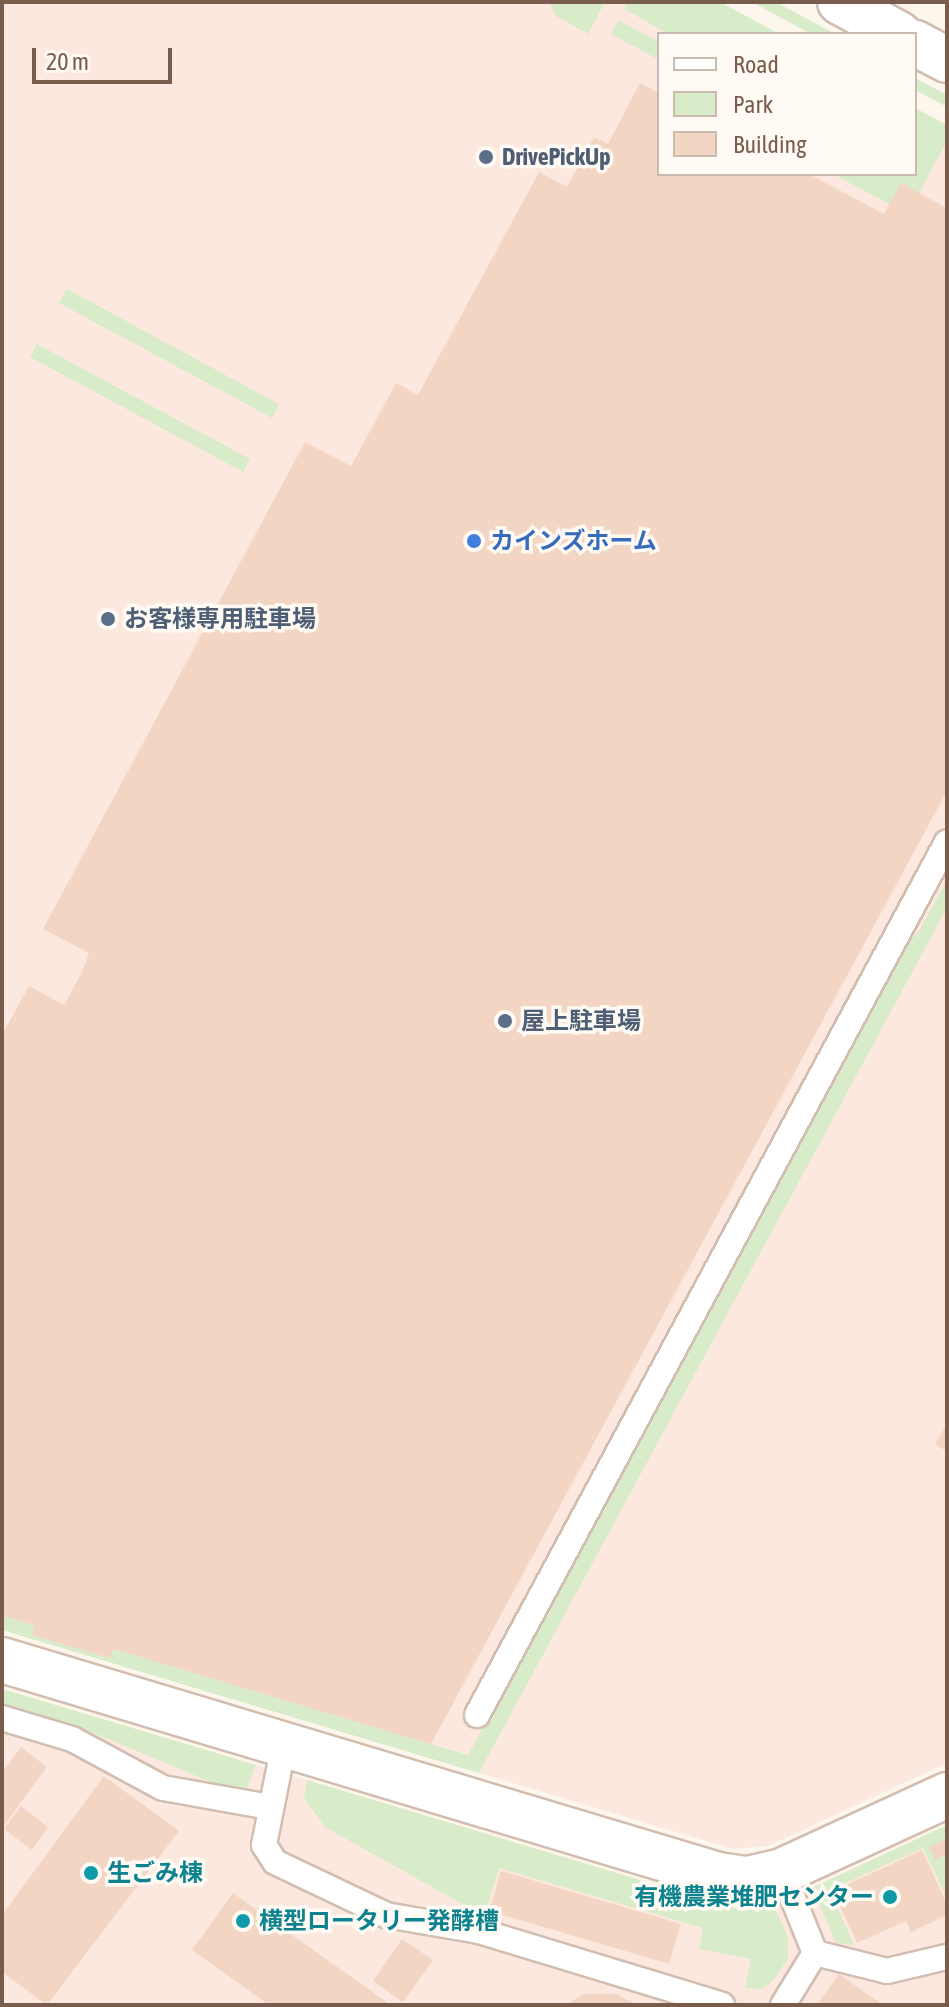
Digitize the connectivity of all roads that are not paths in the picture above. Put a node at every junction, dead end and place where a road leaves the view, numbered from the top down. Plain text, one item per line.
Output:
1 (840, 2) edge
2 (895, 32) edge
3 (917, 44) edge
4 (947, 60) edge
5 (947, 842) edge
6 (2, 1660) edge
7 (477, 1715) dead end
8 (2, 1718) edge
9 (284, 1744) junction
10 (947, 1795) edge
11 (270, 1807) junction
12 (782, 1871) junction
13 (815, 1953) junction
14 (946, 1957) edge
15 (722, 2005) edge
16 (783, 2005) edge

1 - 2 street
3 - 4 street
5 - 7 lane
6 - 9 street
8 - 11 lane
9 - 11 lane
9 - 12 street
10 - 12 street
11 - 15 lane
12 - 13 lane
13 - 14 lane
13 - 16 lane

